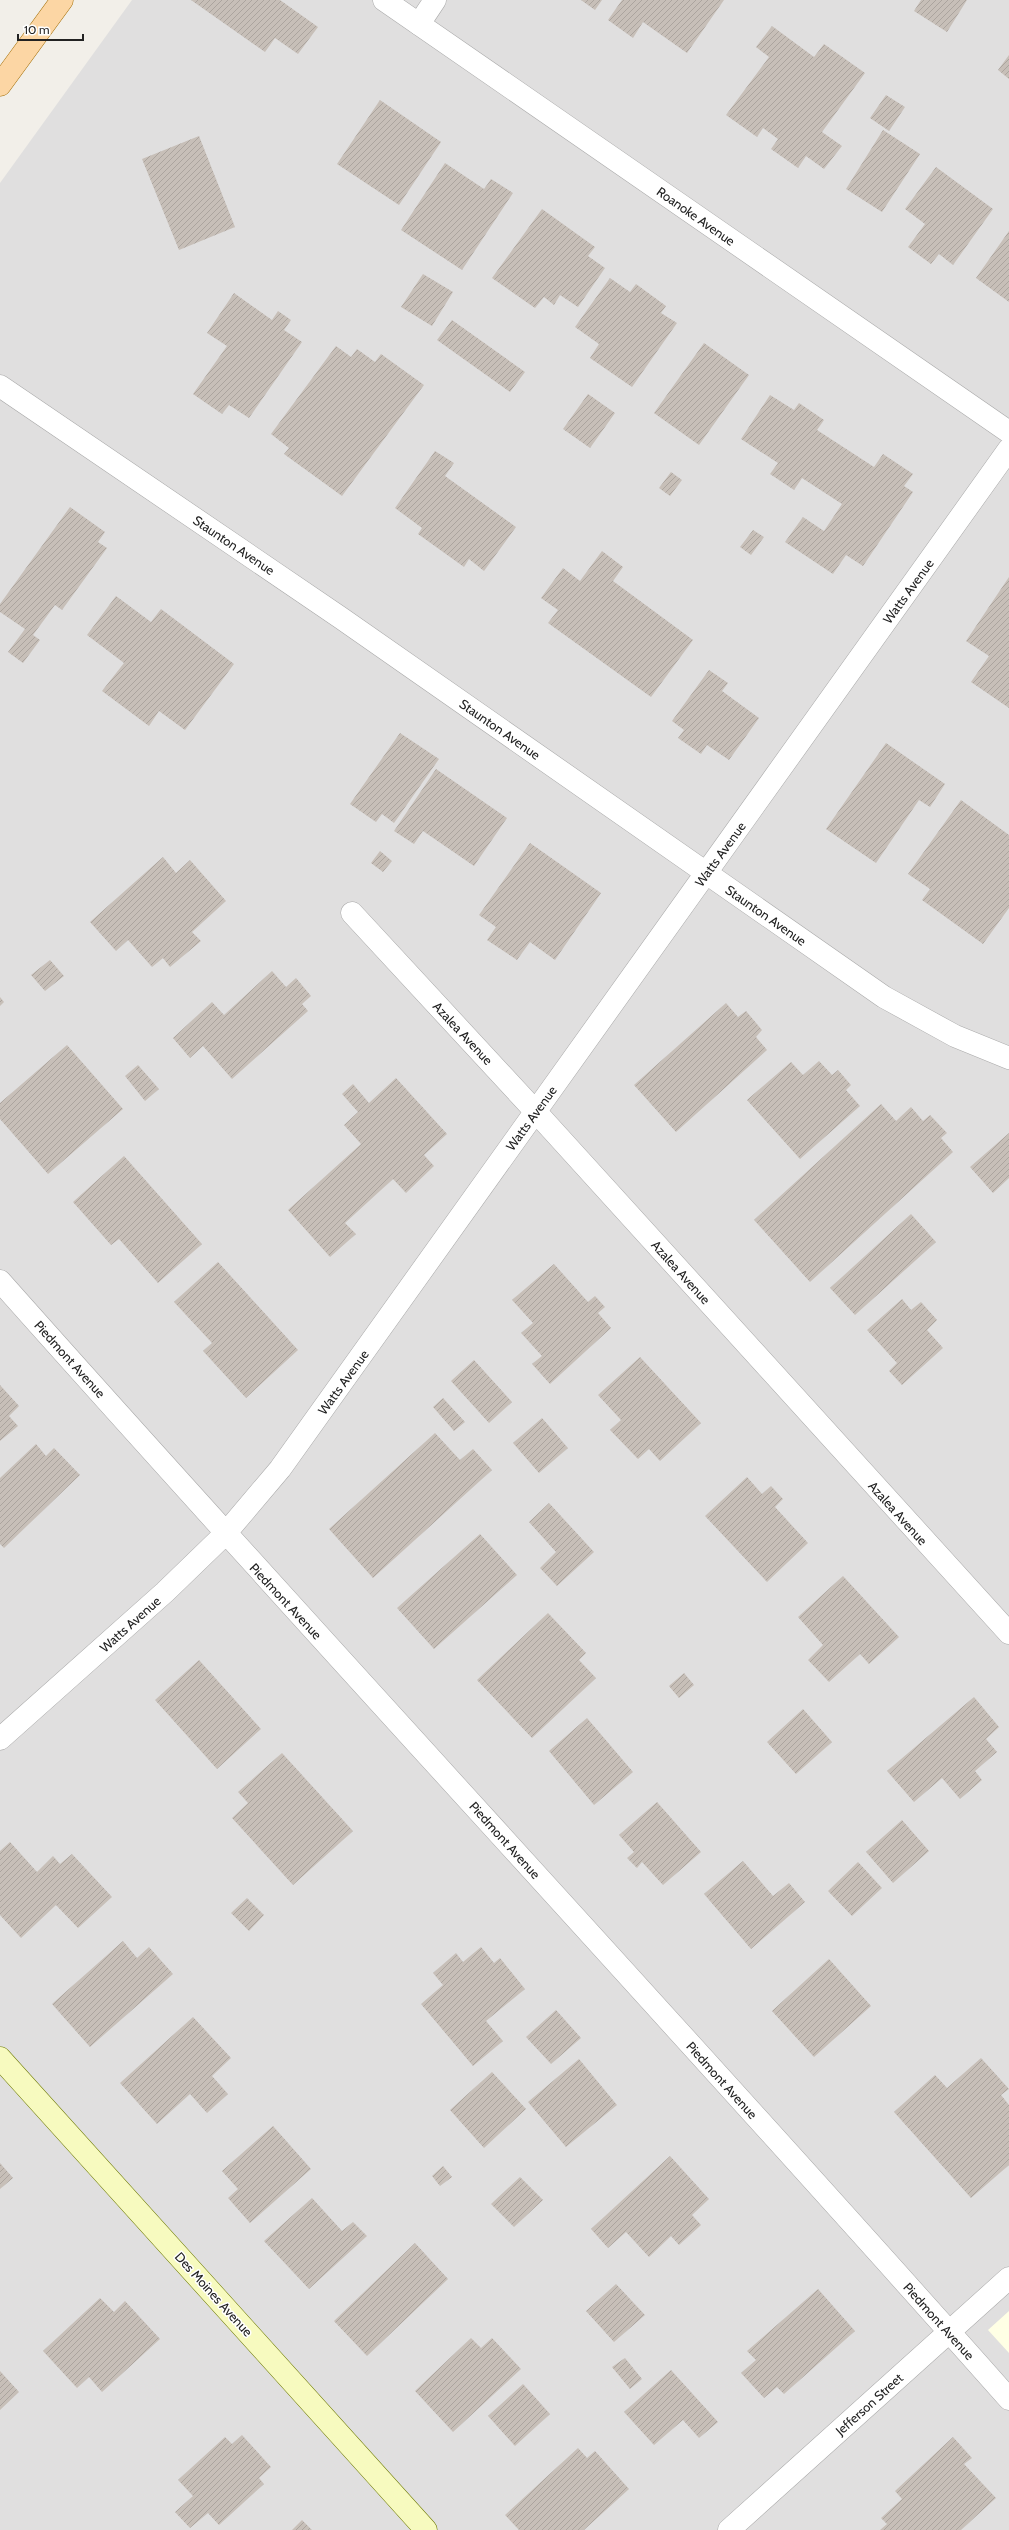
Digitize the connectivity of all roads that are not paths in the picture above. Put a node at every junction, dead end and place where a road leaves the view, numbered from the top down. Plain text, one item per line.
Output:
1 (62, 0) edge
2 (384, 0) edge
3 (434, 0) edge
4 (419, 24) junction
5 (0, 85) edge
6 (0, 386) edge
7 (1009, 432) edge
8 (1009, 449) edge
9 (706, 873) junction
10 (352, 913) dead end
11 (1009, 1058) edge
12 (536, 1112) junction
13 (0, 1281) edge
14 (225, 1534) junction
15 (1009, 1633) edge
16 (0, 1739) edge
17 (0, 2058) edge
18 (1009, 2278) edge
19 (950, 2332) junction
20 (1009, 2399) edge
21 (426, 2530) edge
22 (729, 2530) edge

1 - 5 main road
2 - 4 street, Roanoke Avenue
3 - 4 street
4 - 7 street, Roanoke Avenue
6 - 9 street, Staunton Avenue
8 - 9 street, Watts Avenue
9 - 11 street, Staunton Avenue
9 - 12 street, Watts Avenue
10 - 12 street, Azalea Avenue
12 - 14 street, Watts Avenue
12 - 15 street, Azalea Avenue
13 - 14 street, Piedmont Avenue
14 - 16 street, Watts Avenue
14 - 19 street, Piedmont Avenue
17 - 21 street, Des Moines Avenue
18 - 19 street, Jefferson Street
19 - 20 street, Piedmont Avenue
19 - 22 street, Jefferson Street

